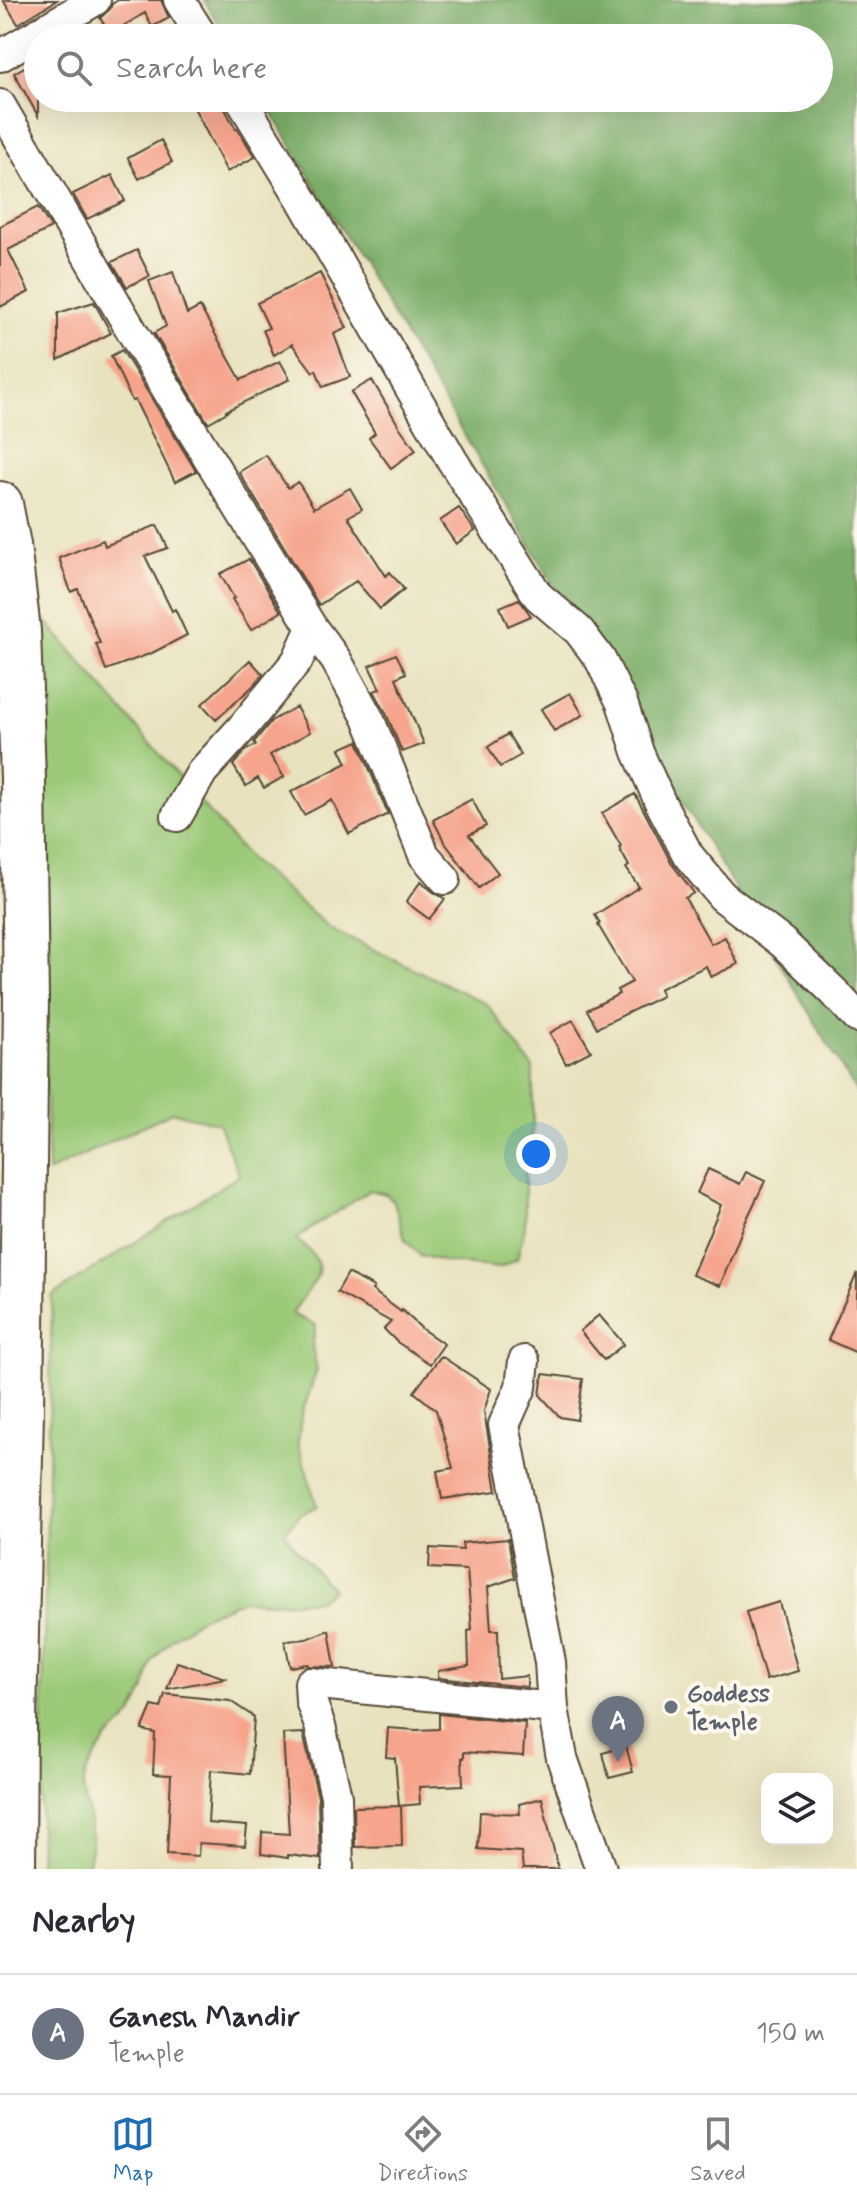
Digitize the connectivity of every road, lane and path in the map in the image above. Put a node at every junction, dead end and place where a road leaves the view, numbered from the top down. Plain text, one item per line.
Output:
1 (95, 0) edge
2 (179, 0) edge
3 (54, 24) edge
4 (194, 24) edge
5 (24, 42) edge
6 (0, 56) edge
7 (0, 105) edge
8 (249, 112) edge
9 (0, 504) edge
10 (312, 628) junction
11 (177, 816) dead end
12 (445, 879) dead end
13 (857, 1017) edge
14 (524, 1361) dead end
15 (553, 1708) junction
16 (13, 1869) edge
17 (338, 1869) edge
18 (601, 1869) edge

1 - 3 street
2 - 4 street
5 - 6 street
7 - 10 street
8 - 13 street
9 - 16 highway
10 - 11 street
10 - 12 street
14 - 15 street
15 - 17 street
15 - 18 street

